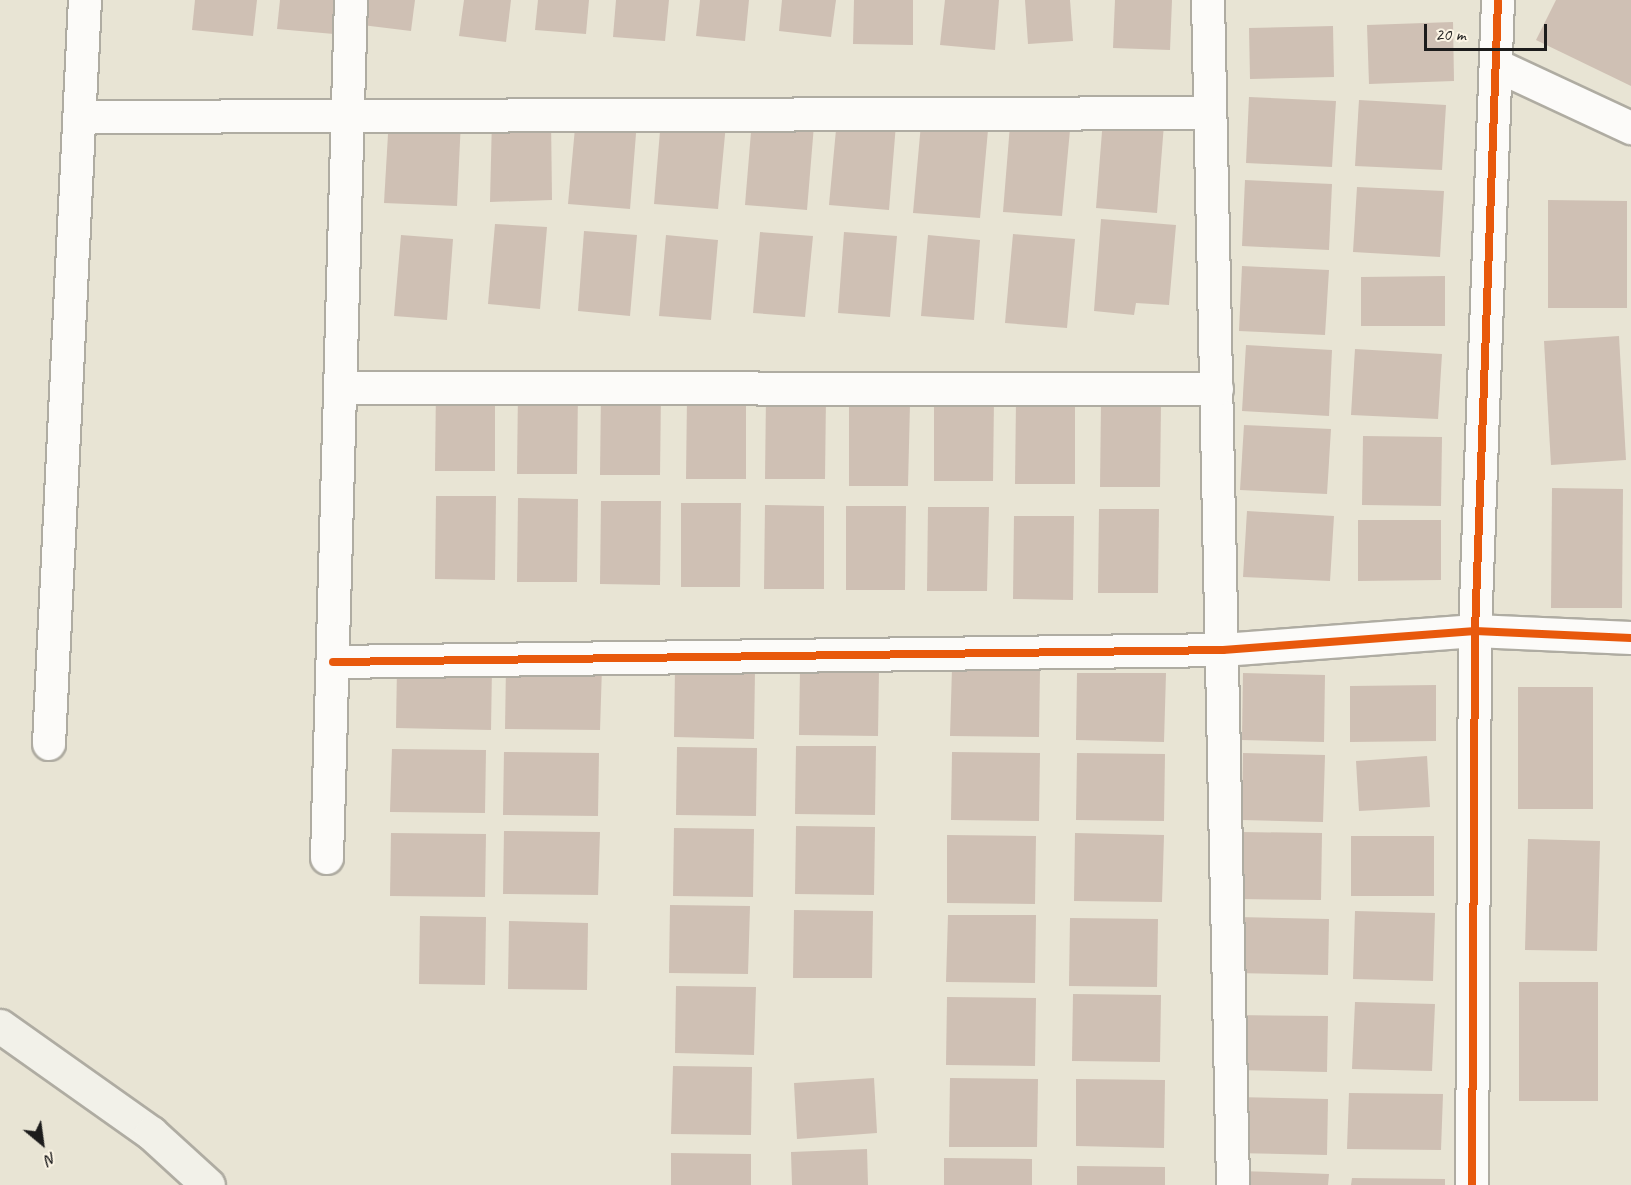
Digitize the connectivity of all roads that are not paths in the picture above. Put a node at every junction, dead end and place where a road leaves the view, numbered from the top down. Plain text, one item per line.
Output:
1 (85, 0) edge
2 (351, 0) edge
3 (1208, 0) edge
4 (1498, 0) edge
5 (1500, 67) junction
6 (1210, 113) junction
7 (349, 116) junction
8 (80, 117) junction
9 (1631, 128) edge
10 (340, 388) junction
11 (1217, 389) junction
12 (1475, 631) junction
13 (1631, 638) edge
14 (1223, 650) junction
15 (333, 662) junction
16 (49, 744) dead end
17 (327, 858) dead end
18 (0, 1026) edge
19 (208, 1185) edge
20 (1233, 1185) edge
21 (1472, 1185) edge

1 - 8 street
2 - 7 street
3 - 6 street
4 - 5 street
5 - 9 street
5 - 12 street
6 - 7 street
6 - 11 street
7 - 8 street
7 - 10 street
8 - 16 street
10 - 11 street
10 - 15 street
11 - 14 street
12 - 13 street
12 - 14 street
12 - 21 street
14 - 15 street
14 - 20 street
15 - 17 street
18 - 19 street

